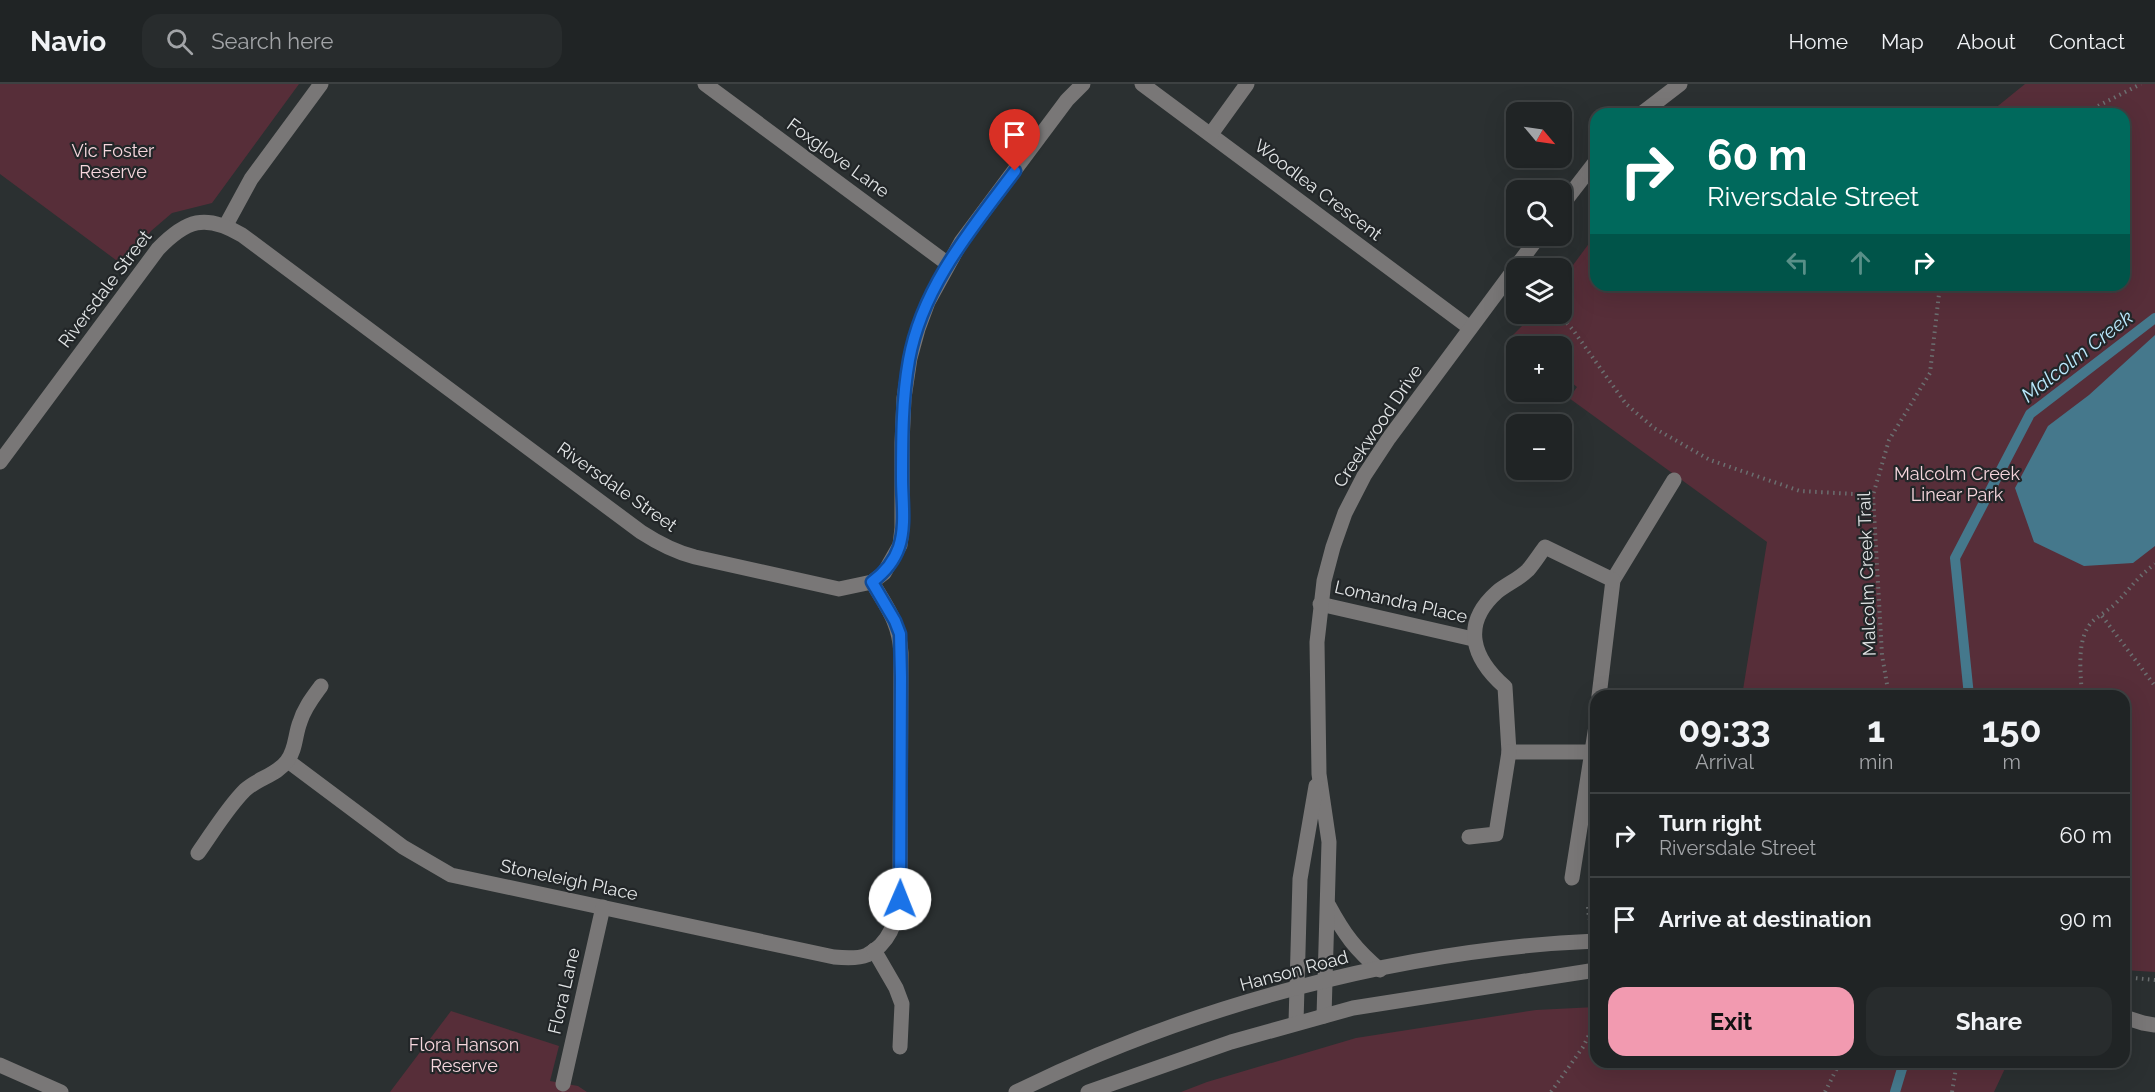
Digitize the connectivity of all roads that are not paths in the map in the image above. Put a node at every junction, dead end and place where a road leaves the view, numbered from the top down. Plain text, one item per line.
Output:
1 (321, 84) edge
2 (705, 84) edge
3 (1083, 84) edge
4 (1142, 84) edge
5 (1247, 84) edge
6 (1680, 84) edge
7 (1649, 108) edge
8 (1211, 134) junction
9 (1590, 169) edge
10 (1572, 193) edge
11 (226, 225) junction
12 (1532, 246) edge
13 (948, 264) junction
14 (1470, 328) junction
15 (0, 462) edge
16 (1674, 480) dead end
17 (1613, 580) junction
18 (872, 582) junction
19 (1320, 604) junction
20 (1473, 639) junction
21 (321, 686) dead end
22 (1600, 690) edge
23 (1509, 752) junction
24 (1590, 752) edge
25 (288, 761) junction
26 (1590, 770) edge
27 (1318, 774) junction
28 (1469, 837) dead end
29 (198, 853) dead end
30 (1572, 878) dead end
31 (1328, 903) junction
32 (603, 907) junction
33 (1590, 941) edge
34 (874, 950) junction
35 (1380, 969) junction
36 (1590, 971) edge
37 (1325, 982) junction
38 (1297, 988) junction
39 (1324, 1016) junction
40 (2130, 1019) edge
41 (1296, 1023) junction
42 (2151, 1026) edge
43 (900, 1047) dead end
44 (0, 1065) edge
45 (563, 1084) dead end
46 (61, 1092) edge
47 (1016, 1092) edge
48 (1088, 1092) edge

1 - 11 street
2 - 13 street, Foxglove Lane
3 - 13 street
4 - 8 street, Woodlea Crescent
5 - 8 street
6 - 7 street
8 - 14 street, Woodlea Crescent
9 - 10 street
11 - 15 street, Riversdale Street
11 - 18 street, Riversdale Street
12 - 14 street, Creekwood Drive
13 - 18 street
14 - 19 street, Creekwood Drive
16 - 17 street
17 - 20 street, Lomandra Place
17 - 22 street
18 - 34 street
19 - 20 street, Lomandra Place
19 - 27 street, Creekwood Drive
20 - 23 street, Lomandra Place
21 - 25 street
23 - 24 street
23 - 28 street, Lomandra Place
25 - 29 street
25 - 32 street, Stoneleigh Place
26 - 30 street
27 - 31 street, Creekwood Drive
27 - 38 street, Creekwood Drive
31 - 35 street
31 - 37 street, Creekwood Drive
32 - 34 street, Stoneleigh Place
32 - 45 street, Flora Lane
33 - 35 street, Hanson Road
34 - 43 street
35 - 37 street, Hanson Road
36 - 39 street
37 - 38 street, Hanson Road
37 - 39 street, Creekwood Drive
38 - 41 street, Creekwood Drive
38 - 47 street, Hanson Road
39 - 41 street
40 - 42 street
41 - 48 street
44 - 46 street

